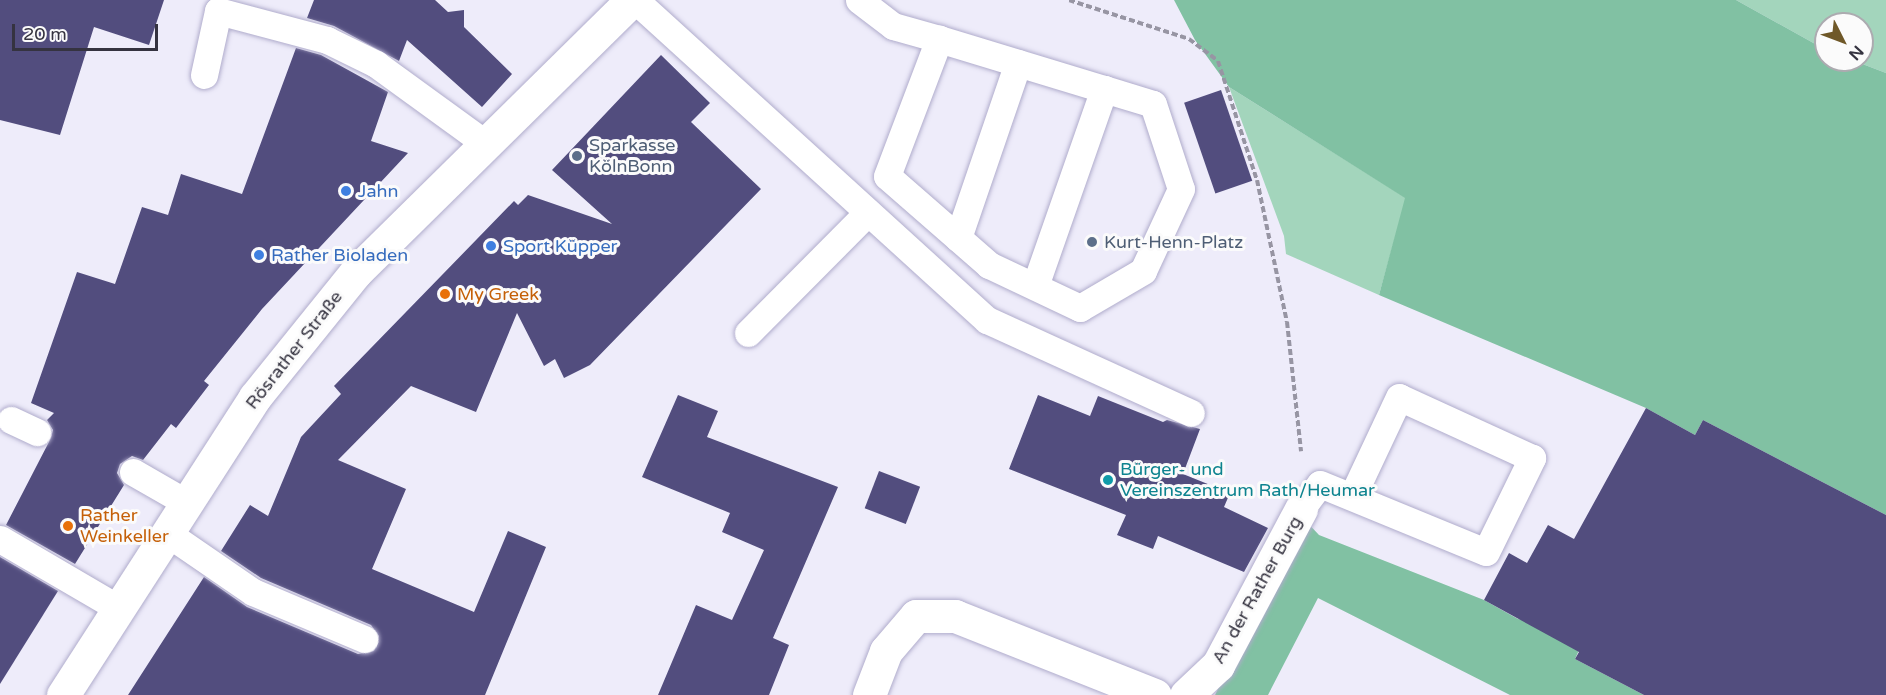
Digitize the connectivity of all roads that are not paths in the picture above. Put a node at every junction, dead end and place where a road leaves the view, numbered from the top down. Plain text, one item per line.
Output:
1 (634, 0) edge
2 (859, 0) edge
3 (939, 39) junction
4 (1018, 63) junction
5 (204, 75) dead end
6 (1104, 89) junction
7 (486, 144) junction
8 (868, 212) junction
9 (958, 238) junction
10 (1035, 286) junction
11 (748, 333) dead end
12 (1191, 413) dead end
13 (11, 420) dead end
14 (37, 432) dead end
15 (133, 472) dead end
16 (1352, 497) junction
17 (187, 503) junction
18 (1301, 509) joint
19 (167, 533) junction
20 (0, 539) edge
21 (118, 608) junction
22 (364, 639) dead end
23 (63, 695) edge
24 (869, 695) edge
25 (1155, 695) edge
26 (1186, 695) edge

1 - 7 main road, Rösrather Straße
1 - 8 lane
2 - 3 lane
3 - 4 lane
3 - 9 lane
4 - 6 lane
4 - 9 lane
5 - 7 lane
6 - 10 lane
6 - 10 lane
7 - 17 main road, Rösrather Straße
8 - 11 lane
8 - 12 lane
9 - 10 lane
13 - 14 lane
15 - 17 lane
16 - 16 lane
16 - 18 lane
17 - 19 main road, Rösrather Straße
18 - 26 main road, An der Rather Burg
19 - 21 main road, Rösrather Straße
19 - 22 lane
20 - 21 lane
21 - 23 main road, Rösrather Straße
24 - 25 main road

